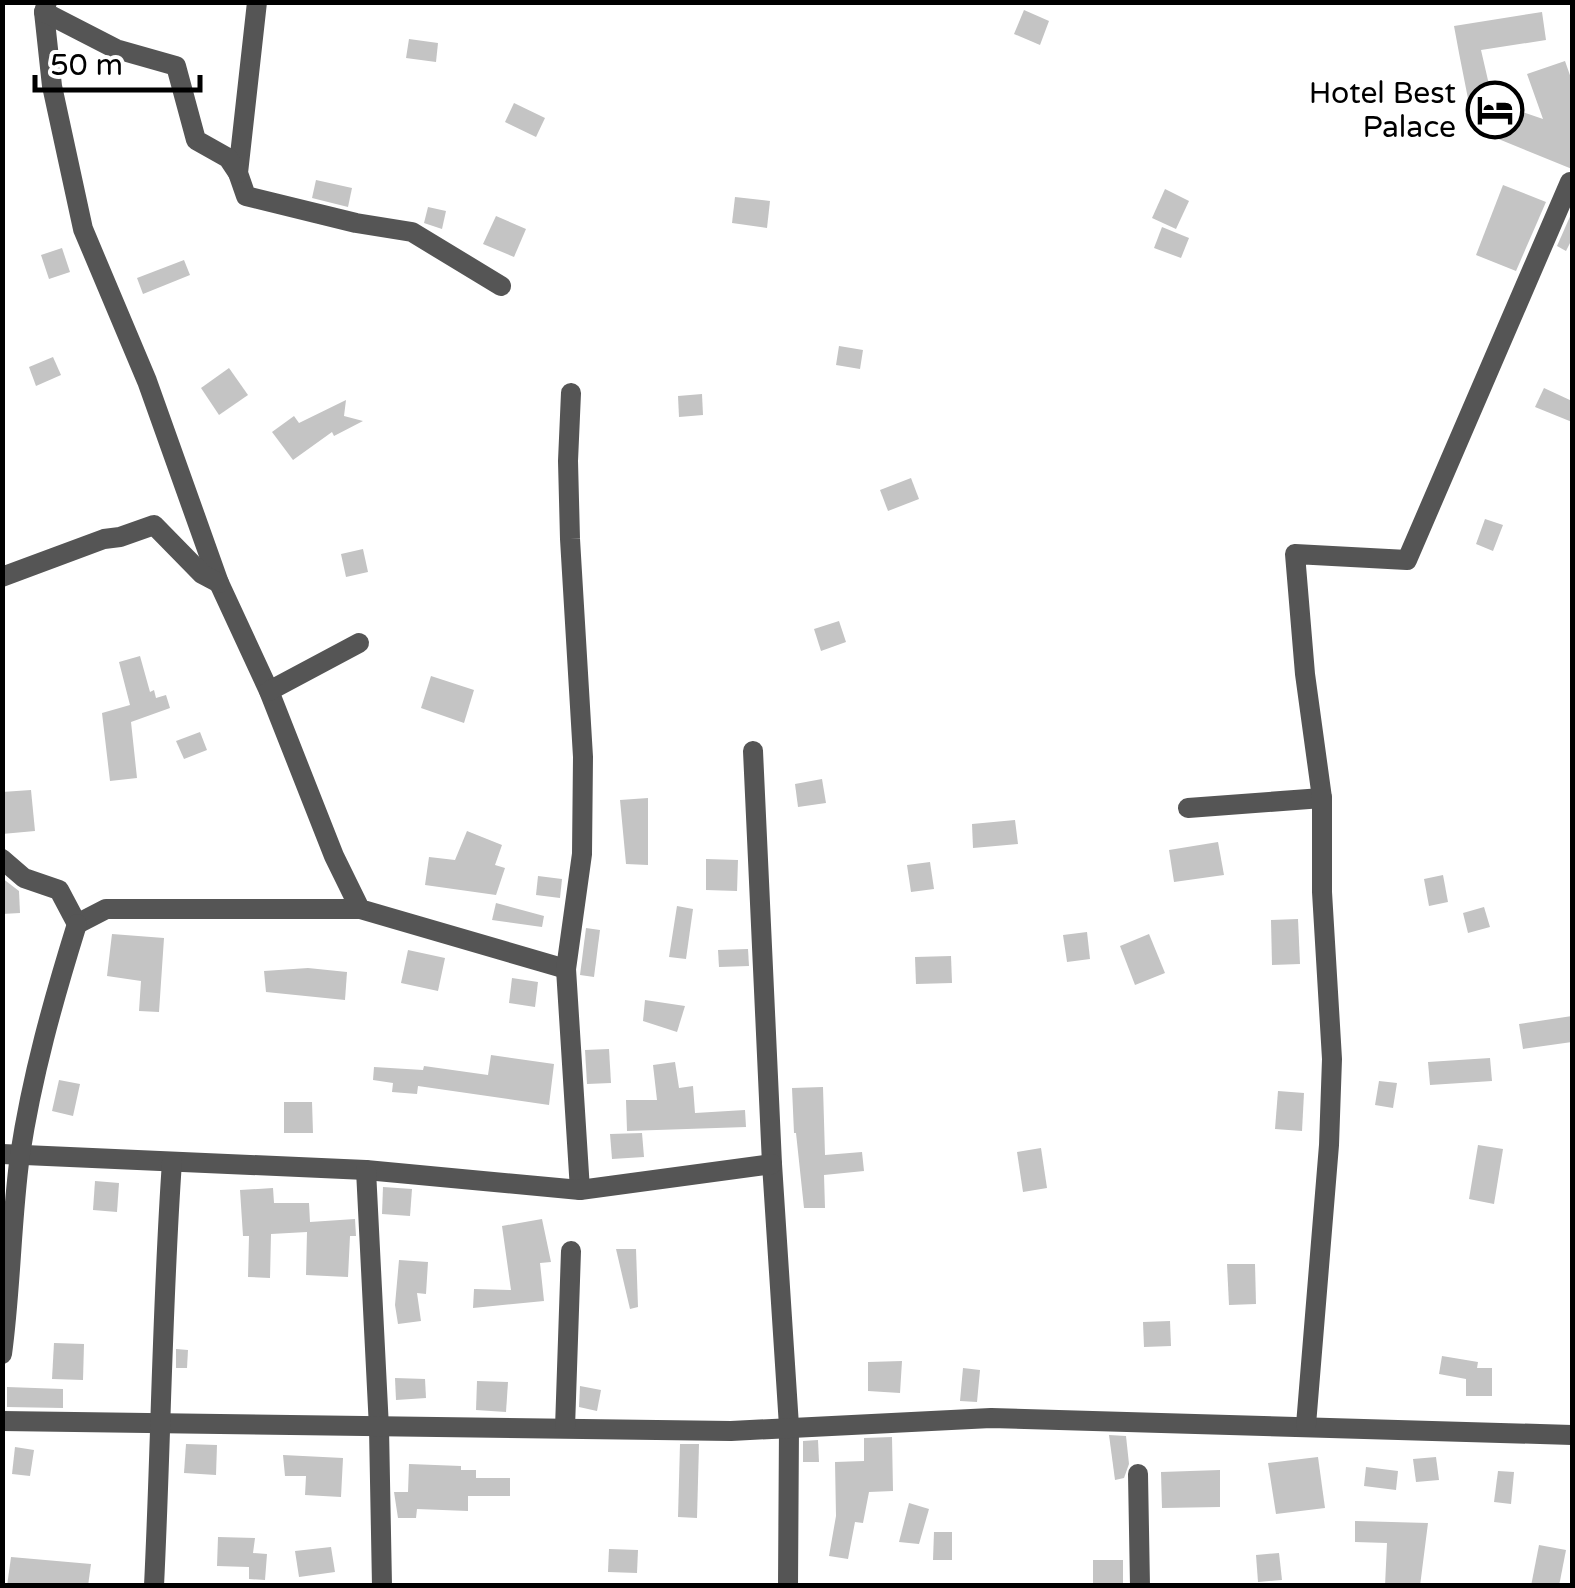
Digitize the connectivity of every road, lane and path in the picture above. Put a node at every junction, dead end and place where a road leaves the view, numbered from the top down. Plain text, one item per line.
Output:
1 (257, 2) edge
2 (46, 7) edge
3 (238, 174) junction
4 (1570, 182) dead end
5 (502, 286) dead end
6 (571, 393) dead end
7 (2, 577) edge
8 (219, 582) junction
9 (359, 643) dead end
10 (269, 691) junction
11 (753, 752) dead end
12 (1322, 798) junction
13 (1188, 808) dead end
14 (2, 859) edge
15 (360, 910) junction
16 (77, 924) junction
17 (566, 969) junction
18 (11, 1154) edge
19 (172, 1162) junction
20 (772, 1164) junction
21 (366, 1170) junction
22 (580, 1190) junction
23 (571, 1251) dead end
24 (2, 1354) edge
25 (2, 1420) edge
26 (162, 1424) junction
27 (789, 1426) junction
28 (1306, 1426) junction
29 (379, 1428) junction
30 (564, 1428) junction
31 (1572, 1435) edge
32 (1138, 1474) dead end
33 (154, 1586) edge
34 (382, 1586) edge
35 (788, 1586) edge
36 (1140, 1586) edge

1 - 3 street
2 - 3 street
2 - 8 street
3 - 5 street
4 - 12 street
6 - 17 street
7 - 8 street
8 - 10 street
9 - 10 street
10 - 15 street
11 - 20 street
12 - 13 street
12 - 28 street
14 - 16 street
15 - 16 street
15 - 17 street
16 - 18 street
17 - 22 street
18 - 19 street
18 - 24 street
19 - 21 street
19 - 26 street
20 - 22 street
20 - 27 street
21 - 22 street
21 - 29 street
23 - 30 street
25 - 26 street
26 - 29 street
26 - 33 street
27 - 28 street
27 - 30 street
27 - 35 street
28 - 31 street
29 - 30 street
29 - 34 street
32 - 36 street

